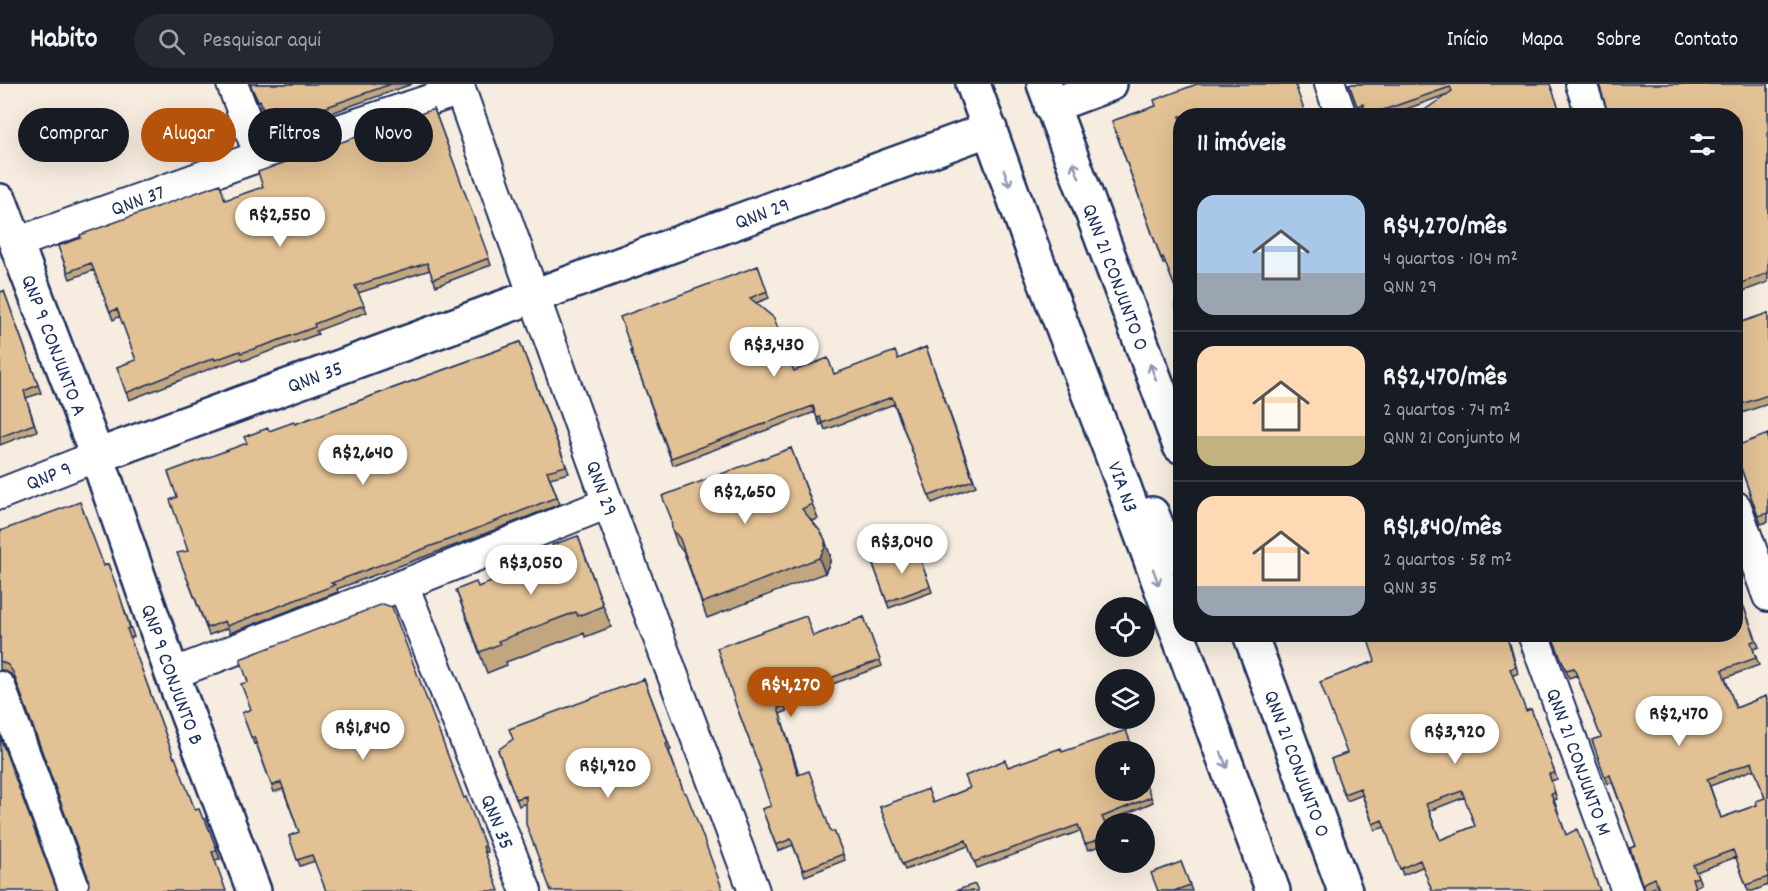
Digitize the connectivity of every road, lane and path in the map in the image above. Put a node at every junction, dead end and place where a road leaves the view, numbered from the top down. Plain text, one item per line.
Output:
1 (232, 84) edge
2 (973, 84) edge
3 (1110, 84) edge
4 (1330, 84) edge
5 (1581, 84) edge
6 (459, 87) edge
7 (1048, 95) edge
8 (1338, 108) edge
9 (1589, 108) edge
10 (248, 124) edge
11 (342, 128) edge
12 (990, 129) junction
13 (248, 161) edge
14 (0, 201) edge
15 (16, 243) junction
16 (534, 295) junction
17 (1053, 304) junction
18 (1173, 427) edge
19 (97, 456) junction
20 (0, 494) edge
21 (608, 503) junction
22 (1743, 526) edge
23 (1173, 553) edge
24 (403, 585) junction
25 (1768, 596) edge
26 (1173, 607) edge
27 (1186, 642) edge
28 (1234, 642) edge
29 (1253, 642) edge
30 (1536, 642) edge
31 (172, 674) junction
32 (0, 687) edge
33 (75, 891) edge
34 (254, 891) edge
35 (526, 891) edge
36 (753, 891) edge
37 (1273, 891) edge
38 (1325, 891) edge
39 (1345, 891) edge
40 (1627, 891) edge

1 - 10 street
2 - 12 main road, VIA N3
3 - 7 main road
4 - 8 street
5 - 9 street
6 - 11 street, QNN 37
6 - 16 street, QNN 29
18 -> 7 main road, QNN 21 CONJUNTO O
12 - 16 main road, QNN 29
12 -> 17 main road, VIA N3
13 - 15 street, QNN 37
14 - 15 main road, QNP 9 CONJUNTO A
15 - 19 main road, QNP 9 CONJUNTO A
16 - 19 main road, QNN 35
16 - 21 street, QNN 29
17 - 23 main road
17 -> 26 main road, VIA N3
19 - 20 street, QNP 9
19 - 31 main road, QNP 9 CONJUNTO B
21 - 24 street
21 - 36 street, QNN 29
22 - 25 street
24 - 31 street
24 - 35 street, QNN 35
27 -> 37 main road, VIA N3
28 - 38 main road
29 - 39 main road, QNN 21 CONJUNTO O
30 - 40 street, QNN 21 CONJUNTO M
31 - 34 main road, QNP 9 CONJUNTO B
32 - 33 street

